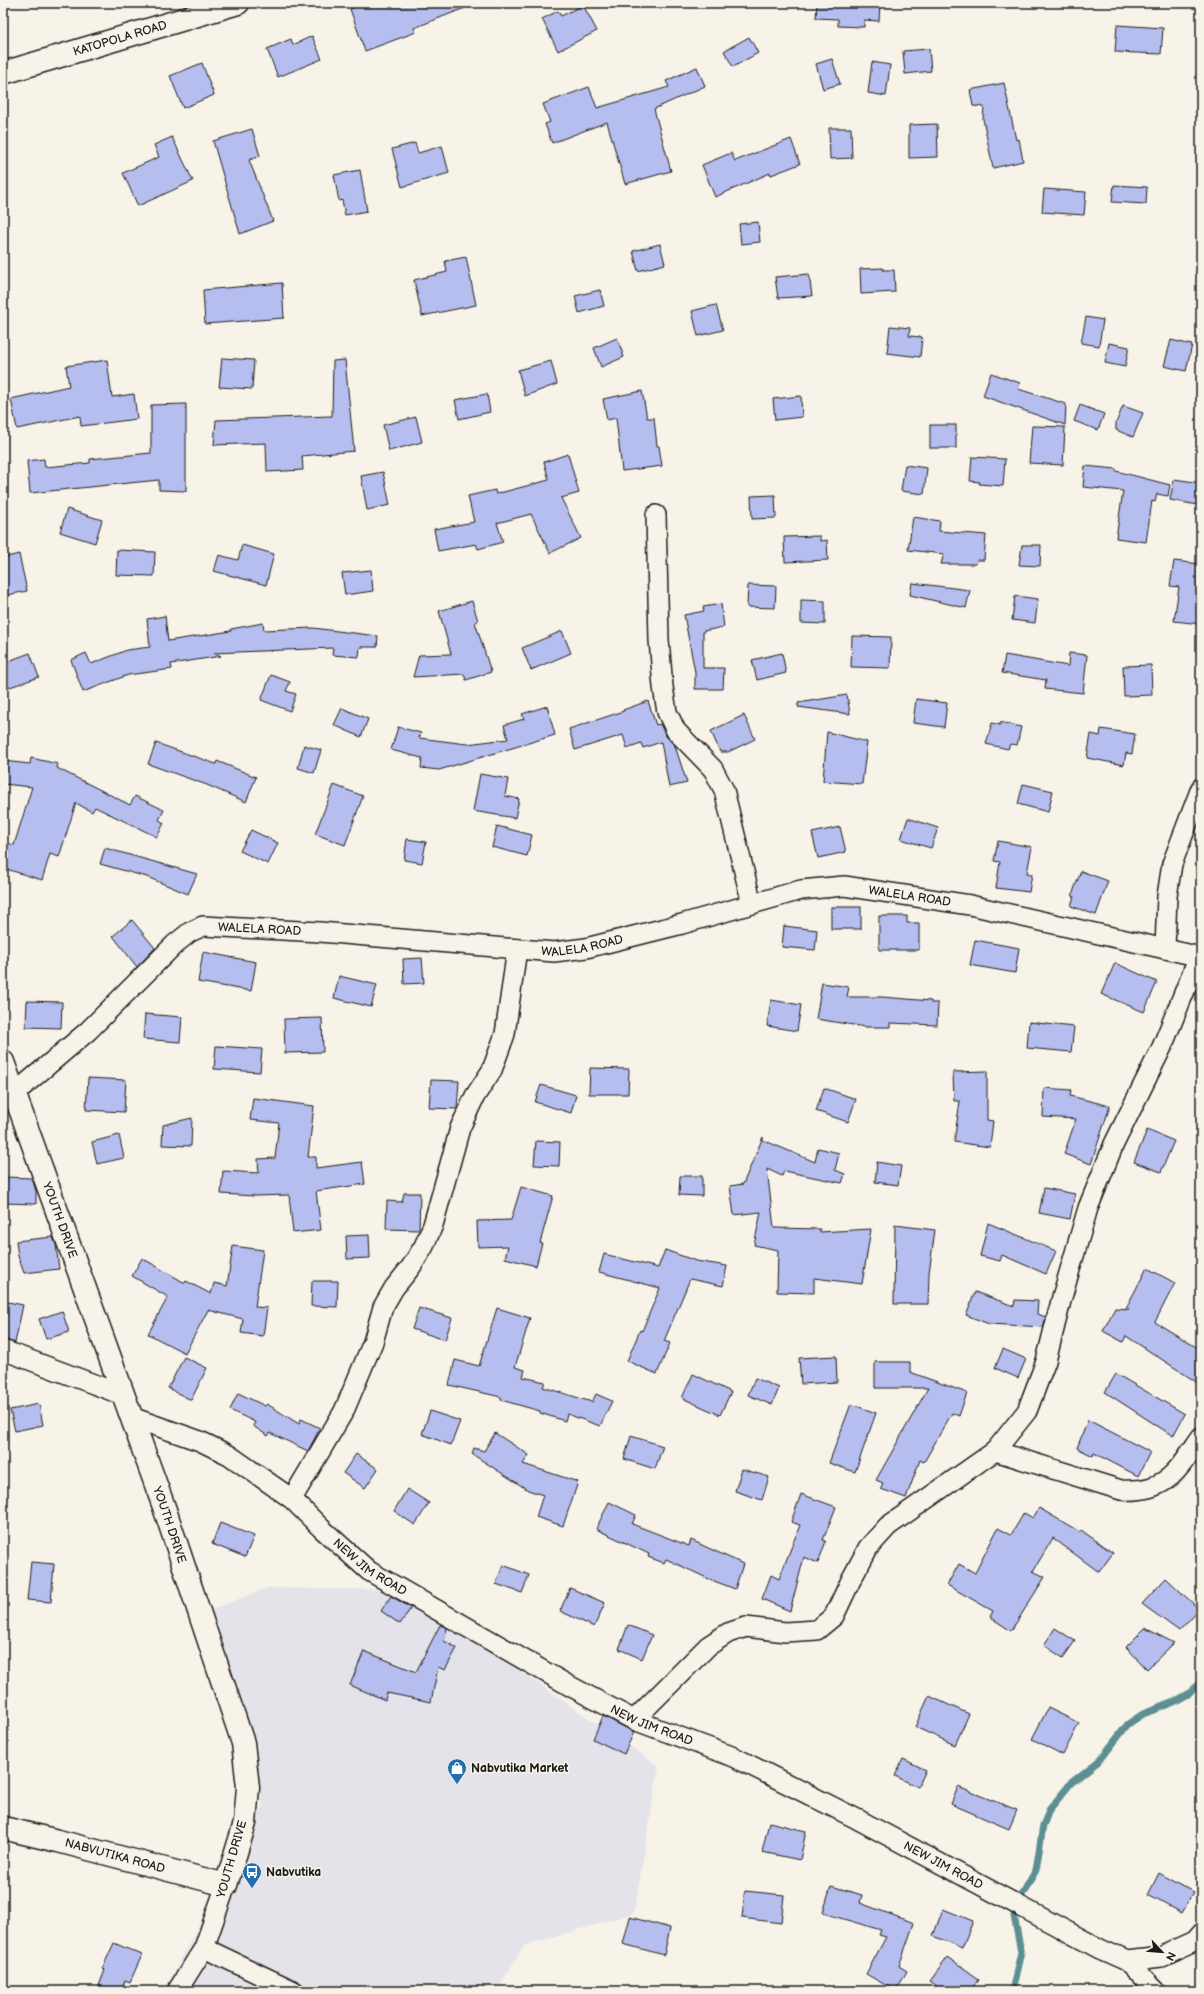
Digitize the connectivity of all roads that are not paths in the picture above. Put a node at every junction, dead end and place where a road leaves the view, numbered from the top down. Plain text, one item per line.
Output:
1 (238, 3) edge
2 (3, 73) edge
3 (656, 515) dead end
4 (1201, 788) edge
5 (752, 904) junction
6 (517, 949) junction
7 (1165, 950) junction
8 (1200, 957) edge
9 (5, 1070) edge
10 (15, 1093) junction
11 (3, 1350) edge
12 (124, 1395) junction
13 (131, 1417) junction
14 (1201, 1437) edge
15 (995, 1451) junction
16 (292, 1499) junction
17 (634, 1720) junction
18 (3, 1828) edge
19 (226, 1885) junction
20 (1199, 1940) edge
21 (204, 1948) junction
22 (1127, 1961) junction
23 (177, 1991) edge
24 (294, 1991) edge
25 (1156, 1991) edge

1 - 2 street, KATOPOLA ROAD
3 - 5 street
4 - 7 street
5 - 6 street, WALELA ROAD
5 - 7 street, WALELA ROAD
6 - 10 street, WALELA ROAD
6 - 16 street
7 - 8 street, WALELA ROAD
8 - 15 street
9 - 10 street, YOUTH DRIVE
10 - 12 street, YOUTH DRIVE
11 - 12 street
12 - 13 street, YOUTH DRIVE
13 - 16 street, NEW JIM ROAD
13 - 19 street, YOUTH DRIVE
14 - 15 street
15 - 17 street
16 - 17 street, NEW JIM ROAD
17 - 22 street, NEW JIM ROAD
18 - 19 street, NABVUTIKA ROAD
19 - 21 street, YOUTH DRIVE
20 - 22 street
21 - 23 street, YOUTH DRIVE
21 - 24 street
22 - 25 street

